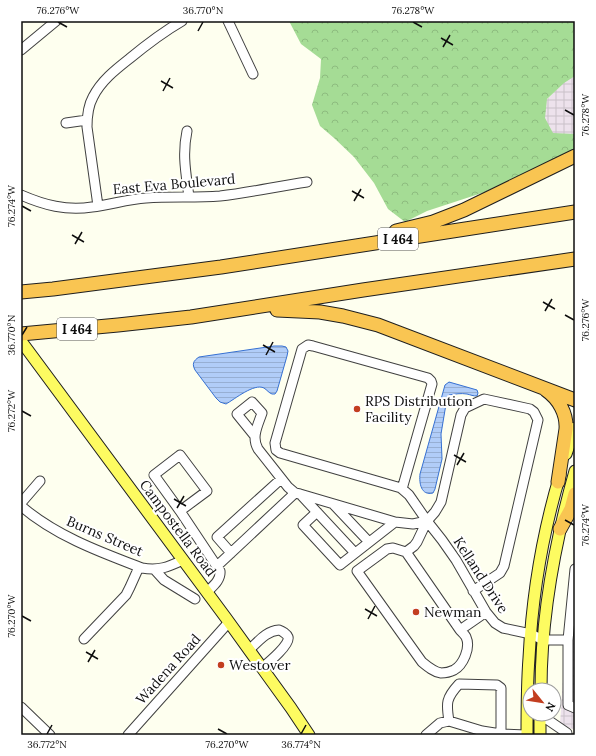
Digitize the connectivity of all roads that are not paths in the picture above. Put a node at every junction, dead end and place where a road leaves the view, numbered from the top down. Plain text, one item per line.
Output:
1 (56, 21) edge
2 (182, 21) edge
3 (228, 21) edge
4 (21, 50) edge
5 (253, 74) dead end
6 (87, 120) junction
7 (66, 123) dead end
8 (188, 131) dead end
9 (575, 156) edge
10 (307, 182) dead end
11 (21, 194) edge
12 (189, 197) junction
13 (98, 206) junction
14 (575, 212) edge
15 (575, 259) edge
16 (221, 267) junction
17 (21, 292) edge
18 (239, 310) junction
19 (21, 334) edge
20 (23, 344) edge
21 (542, 387) junction
22 (575, 400) edge
23 (575, 428) edge
24 (254, 435) dead end
25 (575, 472) edge
26 (281, 479) junction
27 (40, 481) dead end
28 (558, 482) junction
29 (402, 489) junction
30 (297, 493) junction
31 (575, 494) edge
32 (21, 503) edge
33 (333, 504) junction
34 (21, 506) edge
35 (180, 511) junction
36 (317, 512) junction
37 (427, 521) junction
38 (395, 522) junction
39 (560, 529) junction
40 (369, 542) junction
41 (406, 552) junction
42 (231, 553) junction
43 (355, 553) junction
44 (183, 560) junction
45 (217, 566) junction
46 (138, 567) junction
47 (154, 569) junction
48 (575, 569) edge
49 (474, 591) junction
50 (207, 592) junction
51 (195, 600) dead end
52 (573, 611) edge
53 (486, 612) junction
54 (229, 622) junction
55 (460, 630) junction
56 (531, 634) junction
57 (570, 635) edge
58 (84, 639) dead end
59 (543, 640) junction
60 (249, 650) junction
61 (571, 655) edge
62 (262, 668) junction
63 (571, 678) edge
64 (541, 682) edge
65 (21, 706) edge
66 (575, 708) edge
67 (449, 721) junction
68 (540, 722) edge
69 (551, 722) edge
70 (501, 734) edge
71 (50, 735) edge
72 (128, 735) edge
73 (308, 735) edge
74 (426, 735) edge
75 (527, 735) edge
76 (540, 735) edge
77 (567, 735) edge

1 - 4 street
2 - 6 street
3 - 5 street
6 - 7 street
6 - 13 street
8 - 12 street
9 - 16 highway
10 - 12 street, East Eva Boulevard
11 - 13 street, East Eva Boulevard
12 - 13 street, East Eva Boulevard
14 - 16 highway, I 464
15 - 18 highway, I 464
16 - 17 highway, I 464
18 - 19 highway, I 464
18 - 21 highway
20 - 44 main road, Campostella Road
21 - 22 highway
21 - 28 highway
23 - 28 main road
24 - 26 street
25 - 39 main road
26 - 30 street
26 - 42 street
27 - 32 street
28 - 56 main road
29 - 29 street
29 - 37 street, Kelland Drive
30 - 33 street
30 - 36 street
30 - 42 street
31 - 39 highway
33 - 38 street
33 - 40 street
34 - 46 street, Burns Street
35 - 35 street
35 - 45 street
36 - 43 street
36 - 43 street
37 - 38 street
37 - 41 street
37 - 49 street, Kelland Drive
37 - 49 street
38 - 40 street
39 - 59 main road
40 - 43 street
41 - 55 street
41 - 55 street
42 - 45 street
44 - 47 street, Burns Street
44 - 50 main road, Campostella Road
45 - 50 street
46 - 47 street, Burns Street
46 - 58 street
47 - 51 street
48 - 52 street
49 - 53 street, Kelland Drive
50 - 54 main road, Campostella Road
52 - 57 street
53 - 55 street
53 - 56 street, Kelland Drive
54 - 60 main road, Campostella Road
54 - 72 street, Wadena Road
56 - 59 street, Kelland Drive
56 - 75 main road
57 - 59 street
57 - 61 street
59 - 64 main road
60 - 62 main road, Campostella Road
60 - 62 street
61 - 63 street
62 - 73 main road, Campostella Road
63 - 66 street
65 - 71 street
67 - 70 street
67 - 70 street
67 - 74 street
68 - 76 main road
69 - 77 street
70 - 75 street

